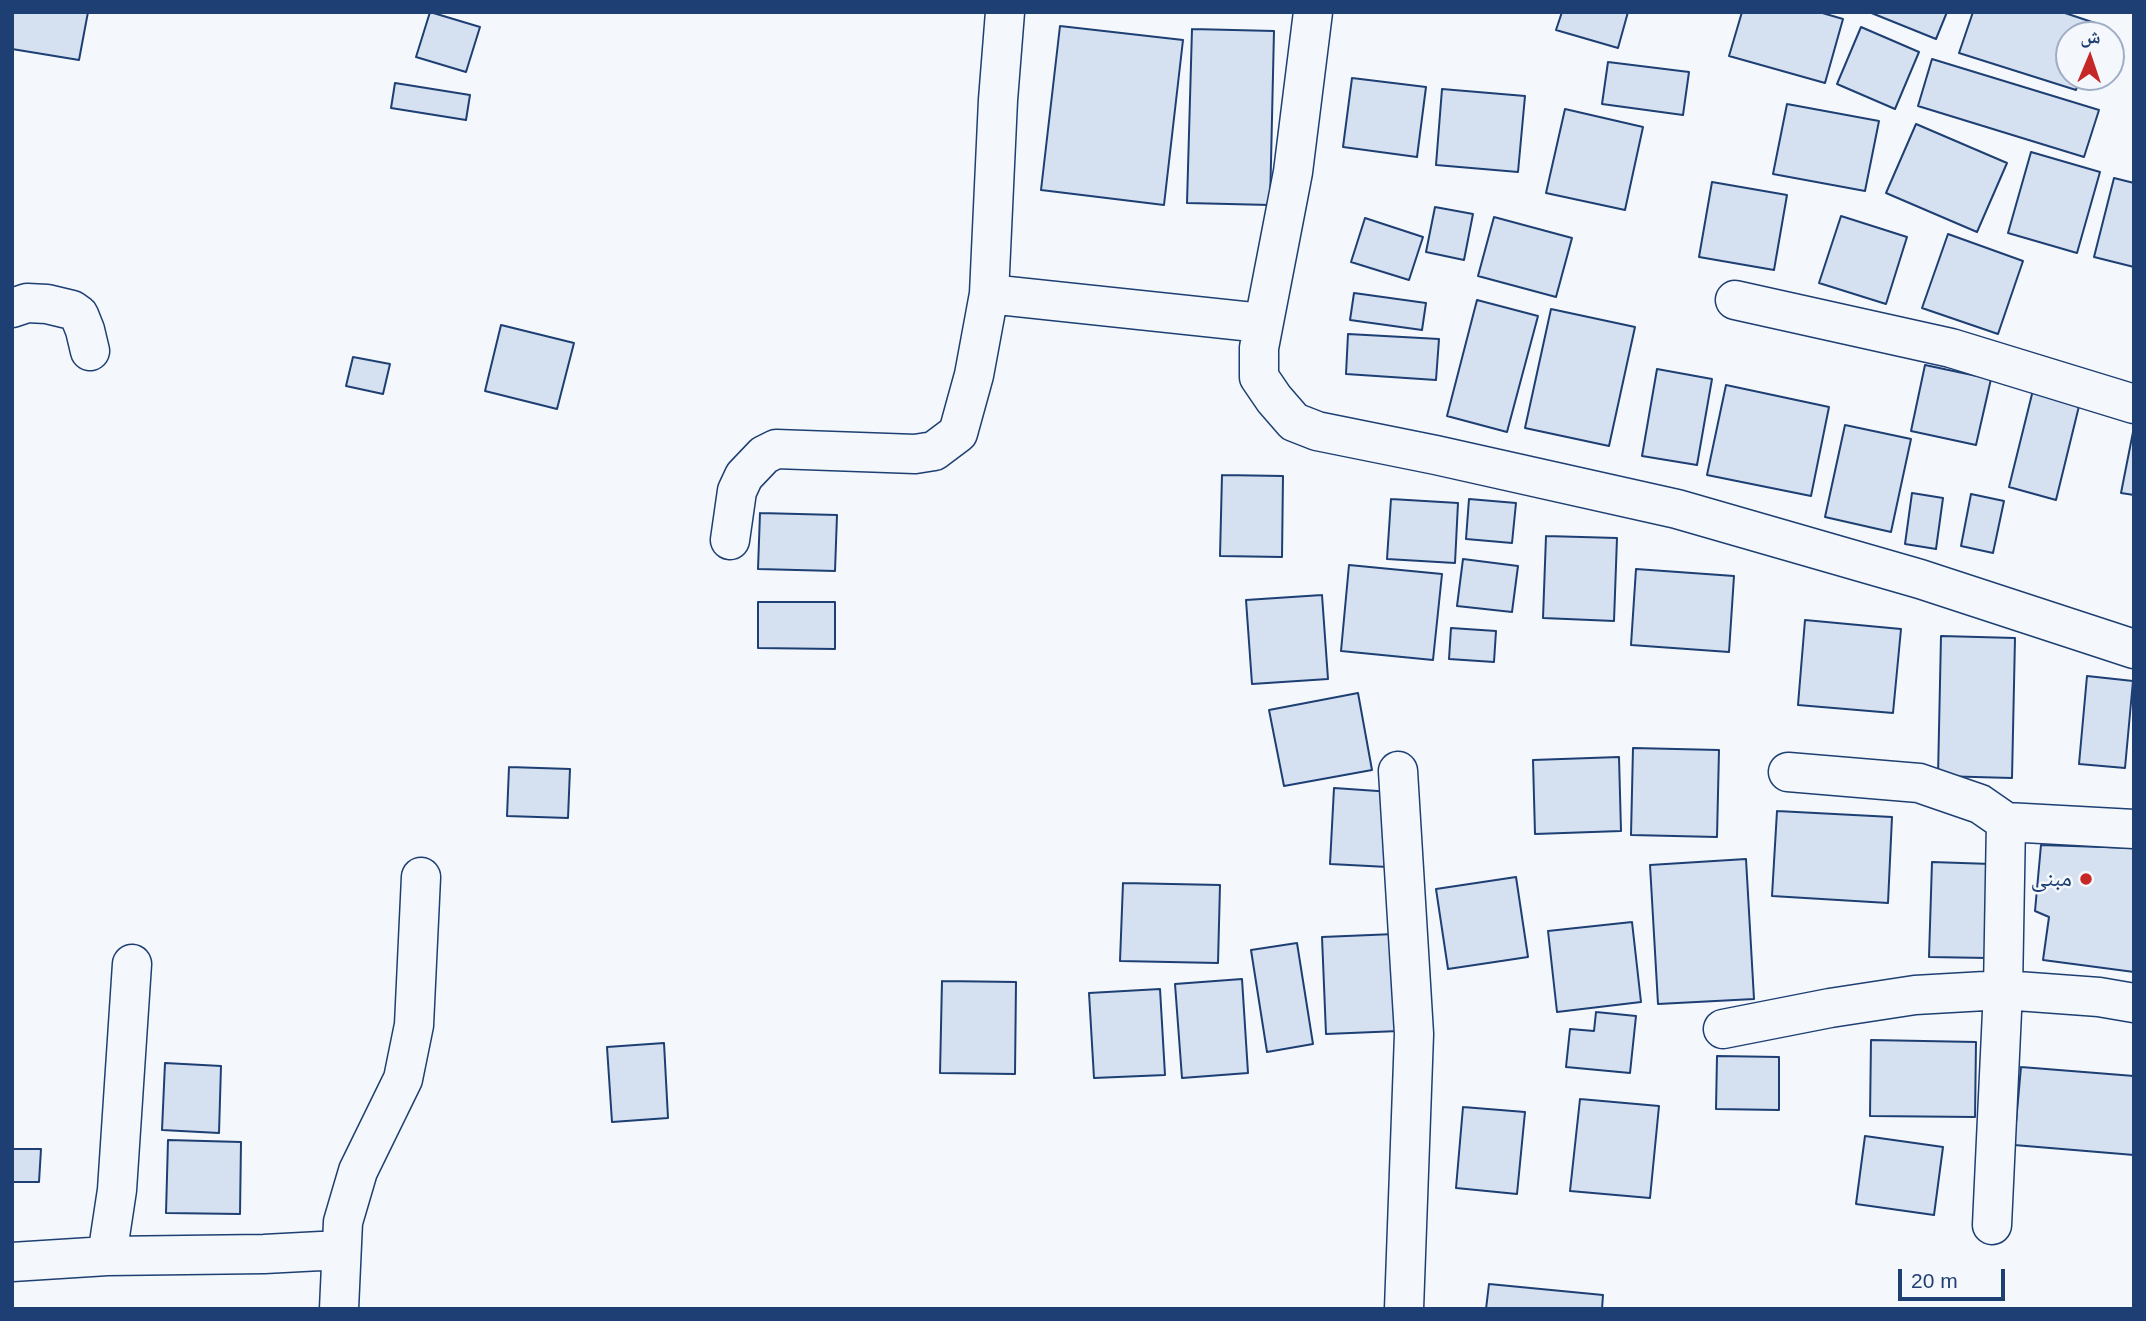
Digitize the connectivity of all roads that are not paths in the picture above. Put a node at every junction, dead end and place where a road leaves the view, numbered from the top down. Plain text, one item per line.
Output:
1 (1005, 12) edge
2 (1312, 12) edge
3 (989, 294) junction
4 (1735, 300) dead end
5 (12, 308) edge
6 (1262, 323) junction
7 (90, 351) dead end
8 (2134, 404) edge
9 (730, 540) dead end
10 (2134, 649) edge
11 (1398, 771) dead end
12 (1788, 772) dead end
13 (2006, 822) junction
14 (2134, 829) edge
15 (421, 877) dead end
16 (132, 964) dead end
17 (2003, 990) junction
18 (2134, 1003) edge
19 (1723, 1029) dead end
20 (1992, 1225) dead end
21 (340, 1250) junction
22 (107, 1256) junction
23 (12, 1262) edge
24 (339, 1309) edge
25 (1404, 1309) edge

1 - 3 street
2 - 6 street
3 - 6 street
3 - 9 street
4 - 8 street
5 - 7 street
6 - 10 street
11 - 25 street
12 - 13 street
13 - 14 street
13 - 17 street
15 - 21 street
16 - 22 street
17 - 18 street
17 - 19 street
17 - 20 street
21 - 22 street
21 - 24 street
22 - 23 street

